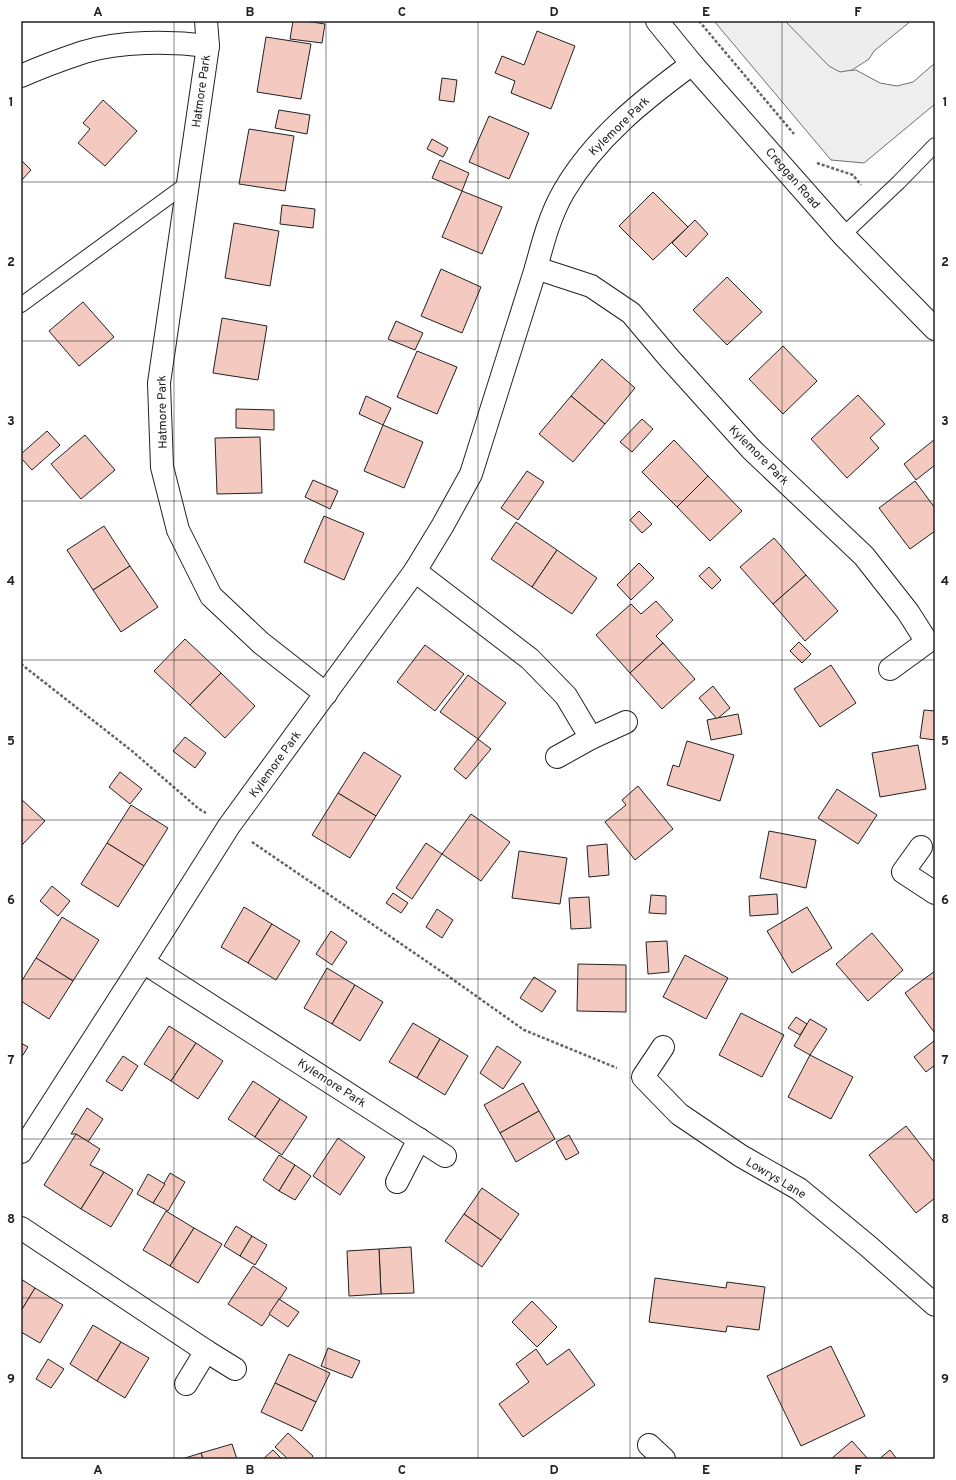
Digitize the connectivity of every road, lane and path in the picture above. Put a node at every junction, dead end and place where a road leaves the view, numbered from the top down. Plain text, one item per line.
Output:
1 (206, 21) edge
2 (657, 21) edge
3 (699, 21) edge
4 (208, 46) junction
5 (692, 64) junction
6 (21, 76) edge
7 (798, 140) dead end
8 (935, 145) edge
9 (813, 158) dead end
10 (188, 183) junction
11 (876, 204) junction
12 (843, 235) junction
13 (536, 268) junction
14 (21, 305) edge
15 (935, 330) edge
16 (415, 571) junction
17 (21, 664) edge
18 (890, 669) dead end
19 (326, 694) junction
20 (626, 722) dead end
21 (591, 738) junction
22 (557, 757) dead end
23 (229, 826) junction
24 (921, 847) dead end
25 (935, 894) edge
26 (143, 962) junction
27 (663, 1047) dead end
28 (643, 1077) junction
29 (419, 1139) junction
30 (21, 1152) edge
31 (445, 1156) dead end
32 (396, 1182) dead end
33 (21, 1228) edge
34 (935, 1305) edge
35 (206, 1351) junction
36 (235, 1369) dead end
37 (186, 1384) dead end

1 - 4 street, Hatmore Park
2 - 5 street, Creggan Road
3 - 7 path
4 - 6 street, Hatmore Park
4 - 10 street, Hatmore Park
5 - 12 street, Creggan Road
5 - 13 street, Kylemore Park
8 - 11 lane
9 - 11 path
10 - 14 lane
10 - 19 street, Hatmore Park
11 - 12 lane
12 - 15 street, Creggan Road
13 - 16 street, Kylemore Park
13 - 18 street, Kylemore Park
16 - 19 street, Kylemore Park
16 - 21 street
17 - 23 path
19 - 23 street, Kylemore Park
20 - 21 street
21 - 22 street
23 - 26 street, Kylemore Park
23 - 28 path
24 - 25 street
26 - 29 street, Kylemore Park
26 - 30 street, Kylemore Park
27 - 28 street
28 - 34 street, Lowrys Lane
29 - 31 street, Kylemore Park
29 - 32 street
33 - 35 street
35 - 36 street
35 - 37 street

